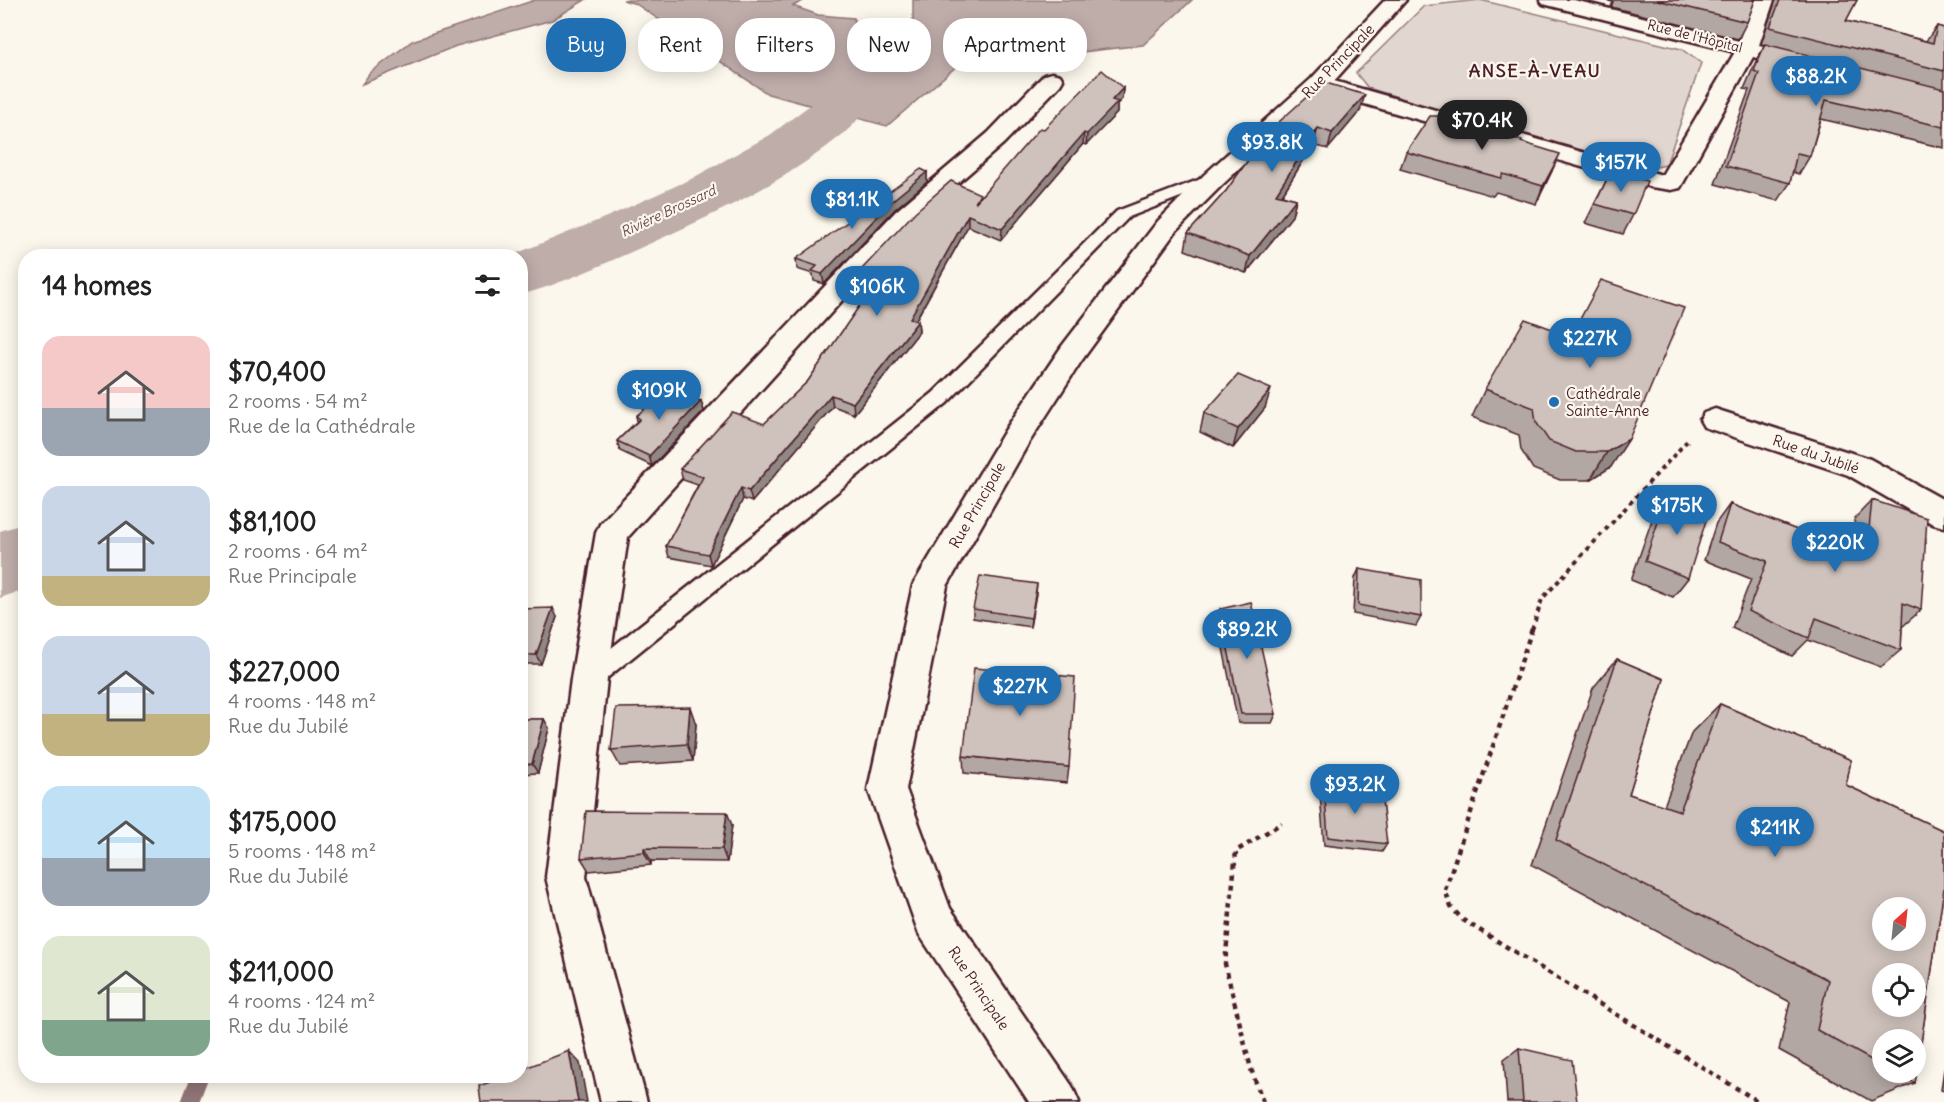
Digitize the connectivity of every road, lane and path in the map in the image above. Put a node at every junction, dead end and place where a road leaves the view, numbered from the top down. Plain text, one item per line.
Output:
1 (1396, 0) edge
2 (1550, 0) edge
3 (1764, 0) edge
4 (1747, 49) junction
5 (1782, 58) edge
6 (1052, 80) dead end
7 (1319, 84) junction
8 (1214, 178) junction
9 (1715, 420) joint
10 (1944, 515) edge
11 (589, 679) junction
12 (1282, 824) dead end
13 (624, 1102) edge
14 (1056, 1102) edge
15 (1263, 1102) edge
16 (1760, 1102) edge

1 - 7 street, Rue Principale
2 - 4 street, Rue de l'Hôpital
3 - 4 street
4 - 5 street, Rue de l'Hôpital
4 - 7 street
6 - 11 street
7 - 8 street, Rue Principale
8 - 11 lane
8 - 14 street, Rue Principale
9 - 10 street, Rue du Jubilé
9 - 16 path
11 - 13 street
12 - 15 path

